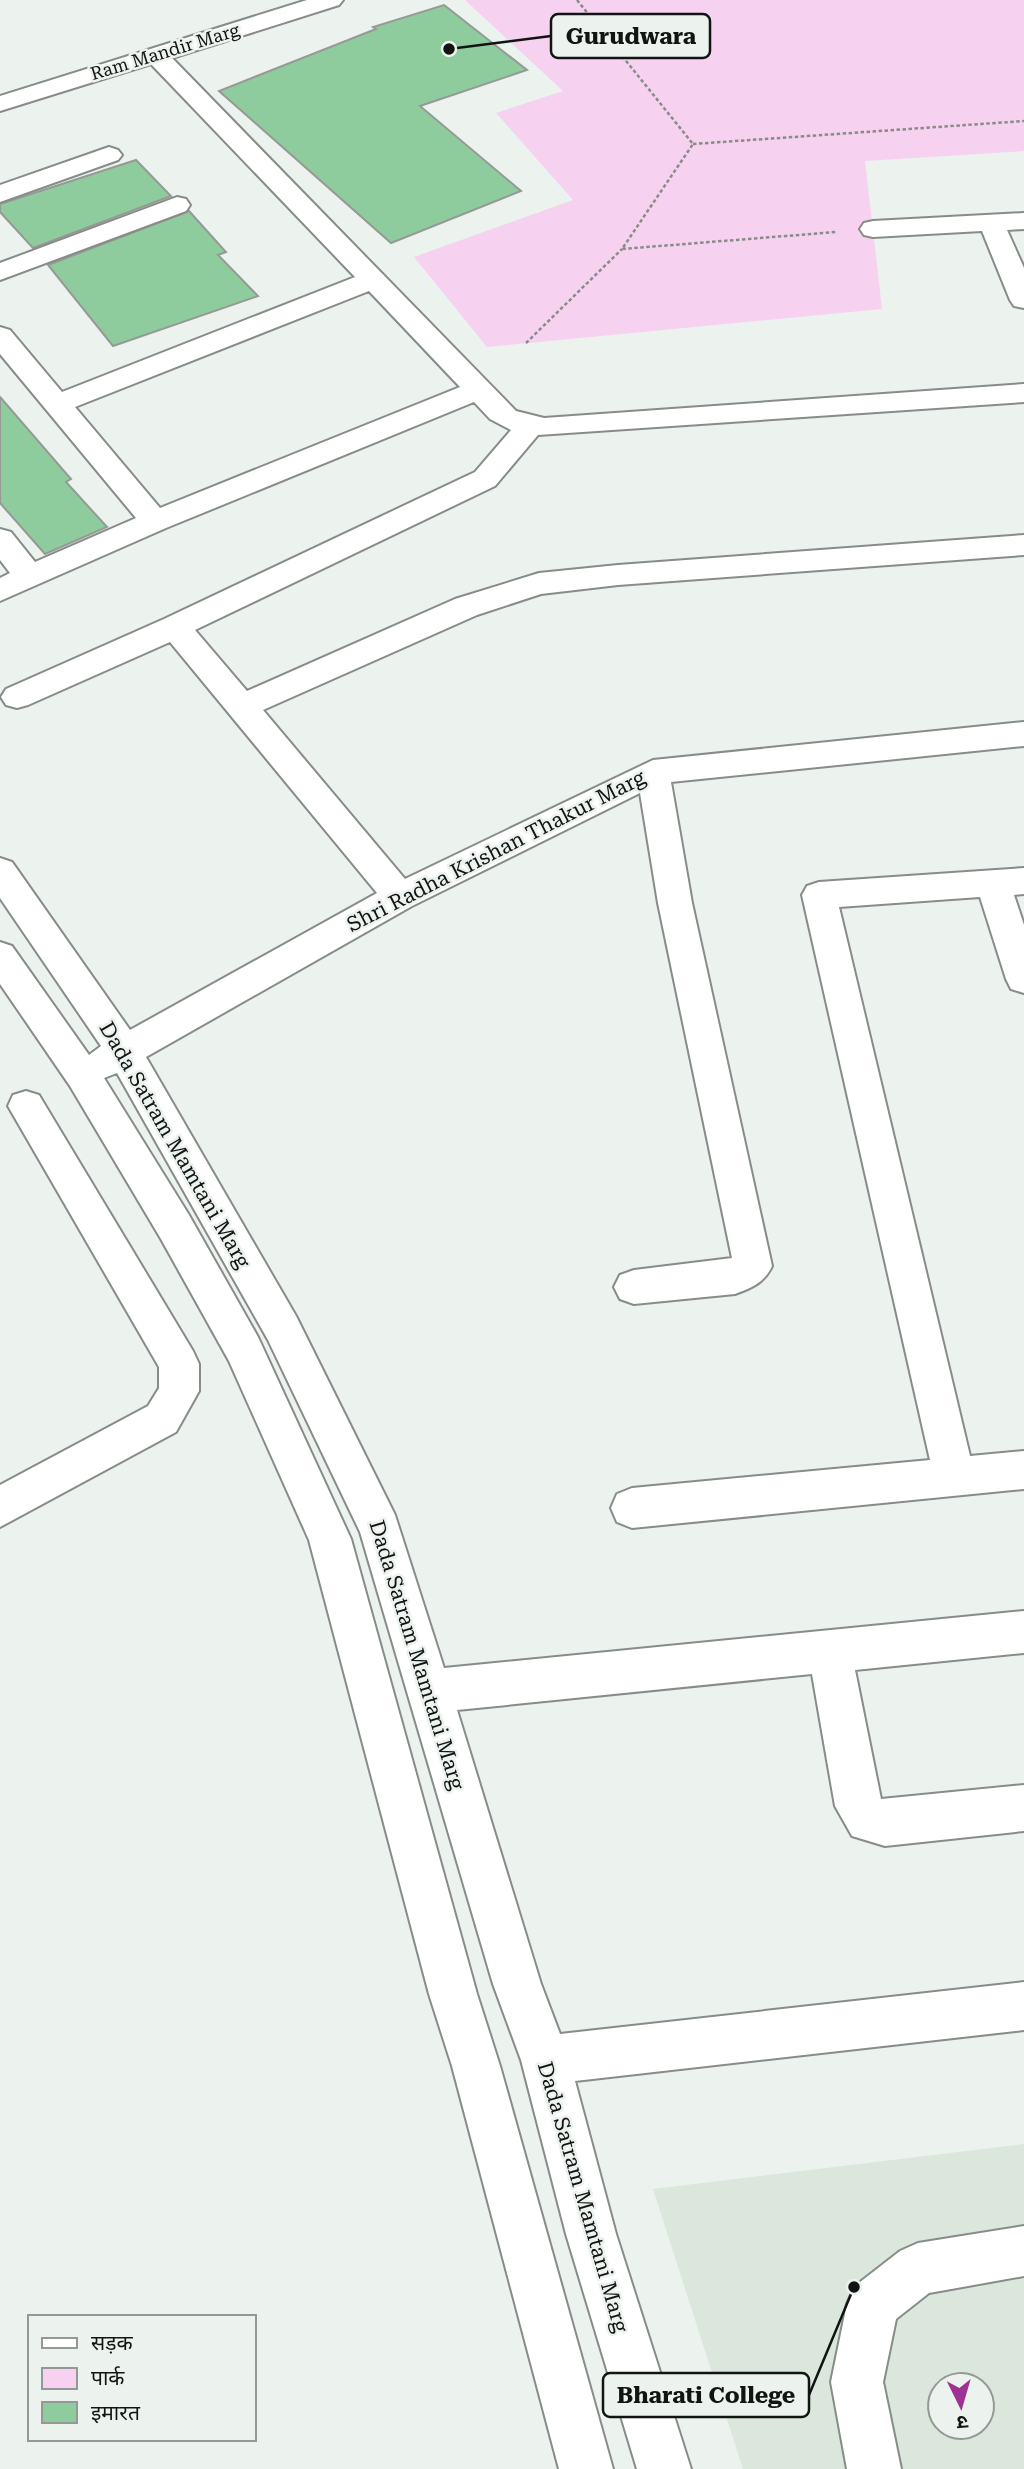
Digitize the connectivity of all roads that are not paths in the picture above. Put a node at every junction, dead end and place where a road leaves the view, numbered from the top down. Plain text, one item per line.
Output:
1 (331, 0) edge
2 (271, 1) edge
3 (156, 55) junction
4 (0, 82) edge
5 (0, 104) edge
6 (109, 155) dead end
7 (0, 194) edge
8 (177, 205) dead end
9 (1024, 221) edge
10 (991, 222) junction
11 (873, 229) road end
12 (0, 272) edge
13 (373, 280) junction
14 (1024, 300) edge
15 (0, 336) edge
16 (479, 390) junction
17 (1024, 393) edge
18 (58, 404) junction
19 (530, 426) junction
20 (155, 521) junction
21 (0, 539) edge
22 (1024, 545) edge
23 (30, 577) junction
24 (0, 590) edge
25 (175, 627) junction
26 (17, 697) dead end
27 (243, 706) junction
28 (1024, 734) edge
29 (653, 772) junction
30 (0, 871) edge
31 (1009, 882) edge
32 (400, 897) junction
33 (0, 956) edge
34 (1024, 979) edge
35 (124, 1051) junction
36 (83, 1075) junction
37 (26, 1106) dead end
38 (634, 1287) dead end
39 (1024, 1470) edge
40 (955, 1478) junction
41 (0, 1507) edge
42 (632, 1508) dead end
43 (1024, 1632) edge
44 (829, 1650) junction
45 (429, 1691) junction
46 (1024, 1808) edge
47 (1024, 2006) edge
48 (545, 2060) junction
49 (1024, 2251) edge
50 (586, 2469) edge
51 (664, 2469) edge
52 (874, 2469) edge

1 - 3 street, Ram Mandir Marg
2 - 4 street, Ram Mandir Marg
3 - 5 street, Ram Mandir Marg
3 - 13 street
6 - 7 street
8 - 12 street
9 - 10 street
10 - 11 street
10 - 14 street
13 - 16 street
13 - 18 street
15 - 18 street
16 - 19 street
16 - 20 street
17 - 19 street
18 - 20 street
19 - 25 street
20 - 23 street
21 - 23 street
22 - 27 street
23 - 24 street
25 - 26 street
25 - 27 street
27 - 32 street
28 - 29 street, Shri Radha Krishan Thakur Marg
29 - 32 street, Shri Radha Krishan Thakur Marg
29 - 38 street
30 - 35 street, Dada Satram Mamtani Marg
31 - 34 street
31 - 40 street
32 - 35 street, Shri Radha Krishan Thakur Marg
33 - 36 street, Dada Satram Mamtani Marg
35 - 36 street, Shri Radha Krishan Thakur Marg
35 - 45 street, Dada Satram Mamtani Marg
36 - 50 street, Dada Satram Mamtani Marg
37 - 41 street
39 - 40 street
40 - 42 street
43 - 44 street
44 - 45 street
44 - 46 street
45 - 48 street, Dada Satram Mamtani Marg
47 - 48 street
48 - 51 street, Dada Satram Mamtani Marg
49 - 52 street

